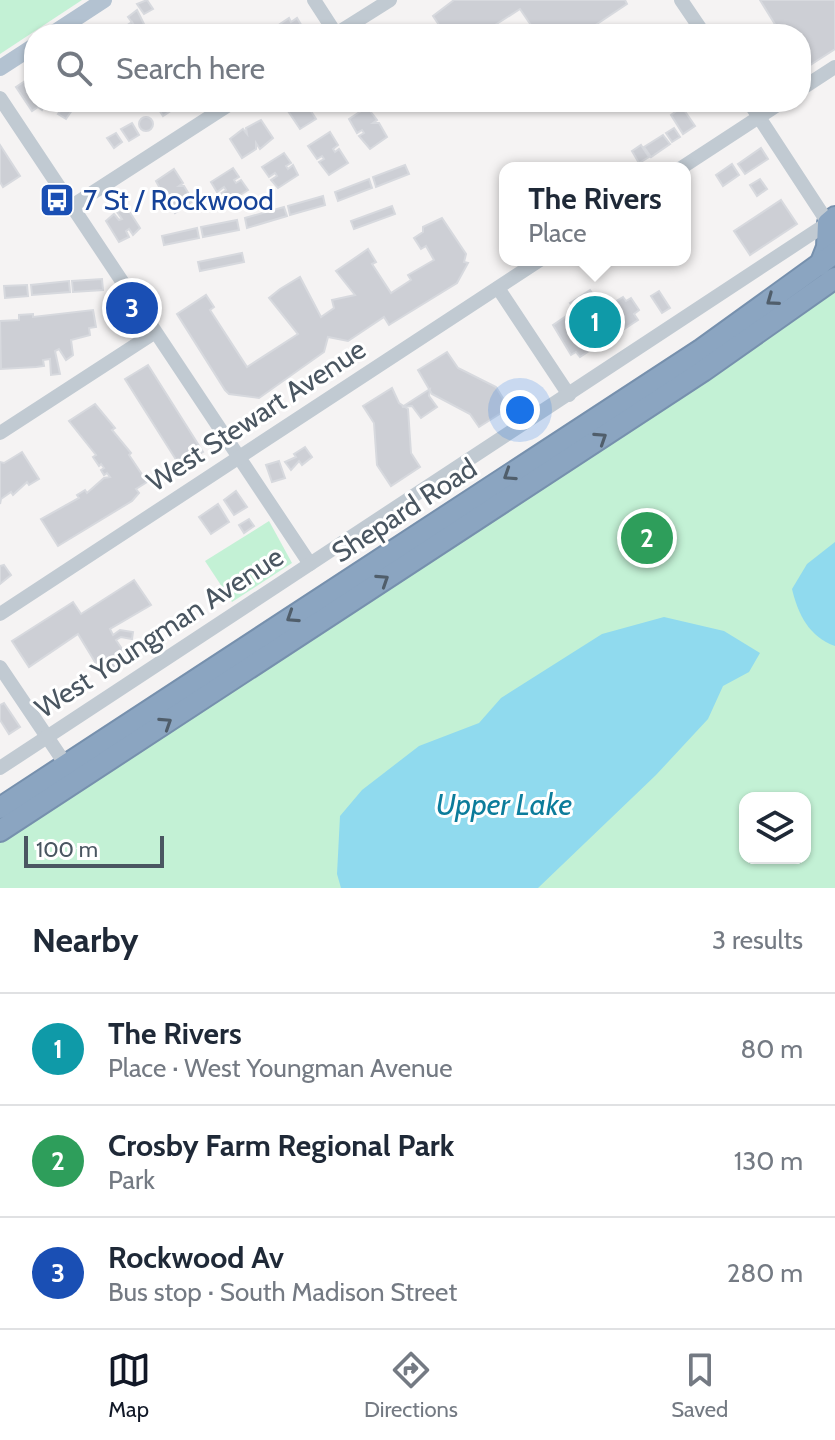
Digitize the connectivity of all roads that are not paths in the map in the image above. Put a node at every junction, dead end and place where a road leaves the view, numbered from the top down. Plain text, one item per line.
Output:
1 (104, 0) edge
2 (314, 0) edge
3 (390, 0) edge
4 (681, 0) edge
5 (67, 24) edge
6 (330, 24) edge
7 (352, 24) edge
8 (697, 24) edge
9 (24, 52) edge
10 (835, 67) edge
11 (0, 68) edge
12 (811, 83) edge
13 (0, 98) edge
14 (218, 112) edge
15 (756, 112) edge
16 (767, 112) edge
17 (759, 117) junction
18 (690, 162) edge
19 (72, 206) junction
20 (833, 225) edge
21 (531, 266) edge
22 (831, 266) edge
23 (498, 288) junction
24 (154, 333) junction
25 (569, 395) junction
26 (0, 433) edge
27 (237, 458) junction
28 (310, 564) junction
29 (0, 614) edge
30 (0, 667) edge
31 (47, 737) junction
32 (134, 743) junction
33 (66, 765) junction
34 (0, 768) edge
35 (0, 808) edge
36 (36, 808) junction
37 (0, 831) edge

1 - 5 main road
2 - 6 street
3 - 7 street
4 - 8 street
9 - 11 main road
10 - 12 street
13 - 19 street
14 - 19 street
15 - 17 street
16 - 17 street
17 - 18 street
17 - 20 street
19 - 24 street
20 - 22 highway
20 - 25 street, West Youngman Avenue
21 - 23 street, West Stewart Avenue
32 -> 22 highway, Shepard Road
22 -> 33 highway, Shepard Road
23 - 25 street
23 - 27 street, West Stewart Avenue
24 - 26 street
24 - 27 street
25 - 28 street, West Youngman Avenue
27 - 28 street
27 - 29 street, West Stewart Avenue
28 - 31 street, West Youngman Avenue
30 - 31 street
31 - 33 street
31 - 34 street, West Youngman Avenue
32 - 33 highway
32 - 36 highway, Shepard Road
33 - 35 highway, Shepard Road
33 - 36 highway
36 - 37 highway, Shepard Road

